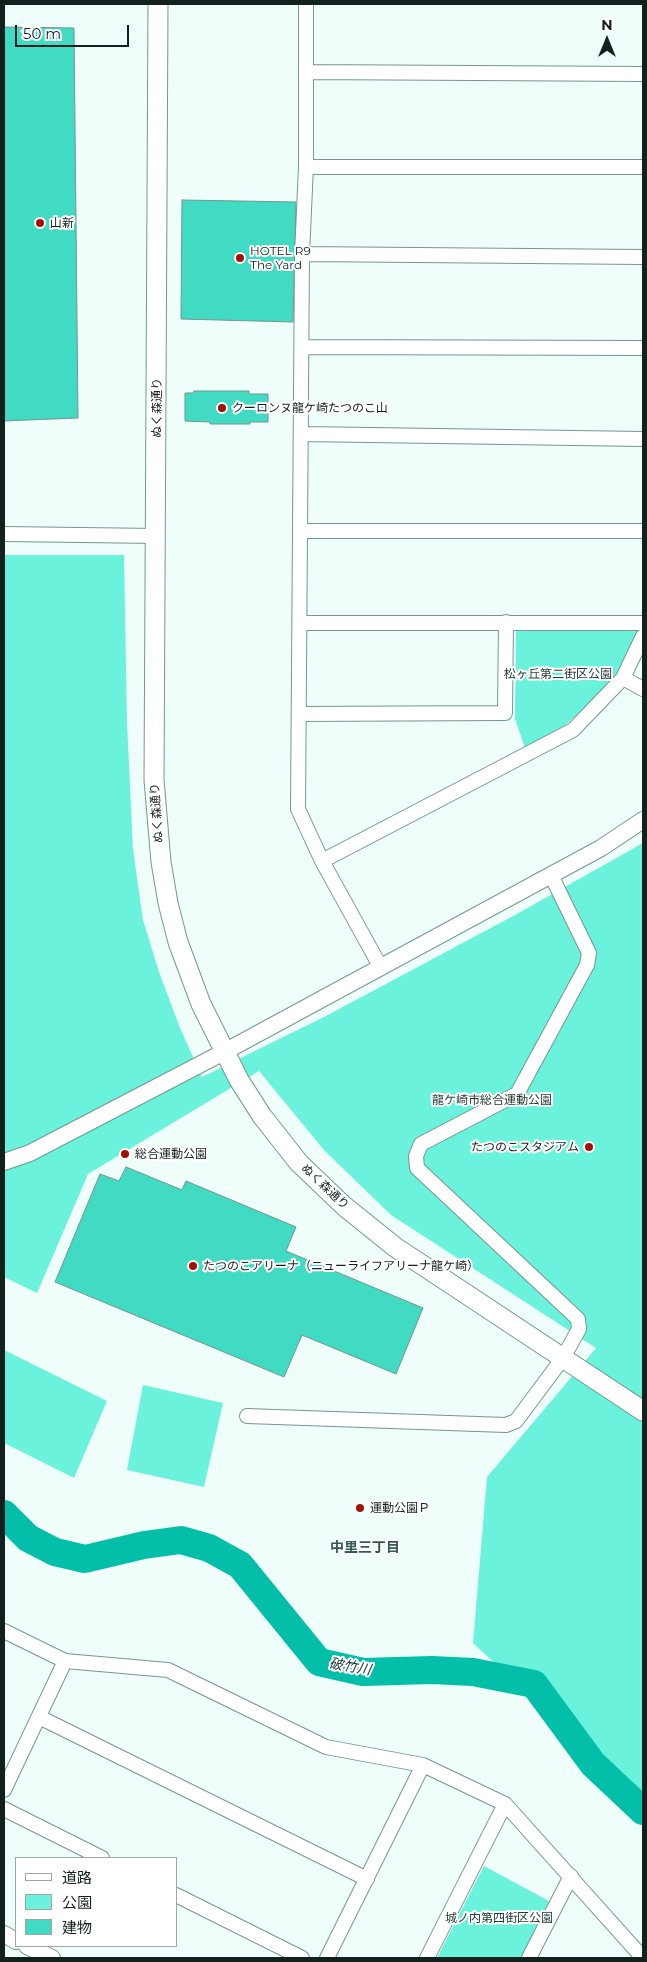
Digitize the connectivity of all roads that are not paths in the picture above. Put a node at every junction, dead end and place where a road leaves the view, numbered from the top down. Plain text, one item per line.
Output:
1 (158, 4) edge
2 (306, 4) edge
3 (306, 72) junction
4 (643, 74) edge
5 (306, 167) junction
6 (643, 167) edge
7 (302, 254) junction
8 (643, 257) edge
9 (302, 347) junction
10 (643, 348) edge
11 (302, 434) junction
12 (643, 439) edge
13 (301, 531) junction
14 (643, 531) edge
15 (4, 534) edge
16 (157, 536) junction
17 (506, 622) junction
18 (300, 623) junction
19 (643, 623) edge
20 (643, 636) edge
21 (624, 678) junction
22 (643, 689) edge
23 (299, 714) junction
24 (643, 820) edge
25 (322, 861) junction
26 (551, 875) junction
27 (380, 966) junction
28 (224, 1052) junction
29 (4, 1162) edge
30 (563, 1358) junction
31 (643, 1411) edge
32 (247, 1416) dead end
33 (4, 1631) edge
34 (65, 1661) junction
35 (39, 1717) junction
36 (423, 1765) junction
37 (4, 1790) edge
38 (505, 1804) junction
39 (4, 1809) edge
40 (100, 1857) edge
41 (571, 1876) junction
42 (367, 1879) junction
43 (178, 1896) edge
44 (29, 1947) edge
45 (52, 1958) edge
46 (302, 1958) edge
47 (327, 1958) edge
48 (427, 1958) edge
49 (529, 1958) edge
50 (643, 1958) edge

1 - 16 main road, ぬく森通り
2 - 3 street
3 - 4 street
3 - 5 street
5 - 6 street
5 - 7 street
7 - 8 street
7 - 9 street
9 - 10 street
9 - 11 street
11 - 12 street
11 - 13 street
13 - 14 street
13 - 18 street
15 - 16 street
16 - 28 main road, ぬく森通り
17 - 18 street
17 - 19 street
17 - 23 street
18 - 23 street
20 - 21 street
21 - 22 street
21 - 25 street
23 - 25 street
24 - 26 street
25 - 27 street
26 - 27 street
26 - 30 street
27 - 28 street
28 - 29 street
28 - 30 main road, ぬく森通り
30 - 31 main road, ぬく森通り
30 - 32 street
33 - 34 street
34 - 35 street
34 - 36 street
35 - 37 street
35 - 42 street
36 - 38 street
36 - 42 street
38 - 41 street
38 - 48 street
39 - 40 street
41 - 49 street
41 - 50 street
42 - 47 street
43 - 46 street
44 - 45 street

